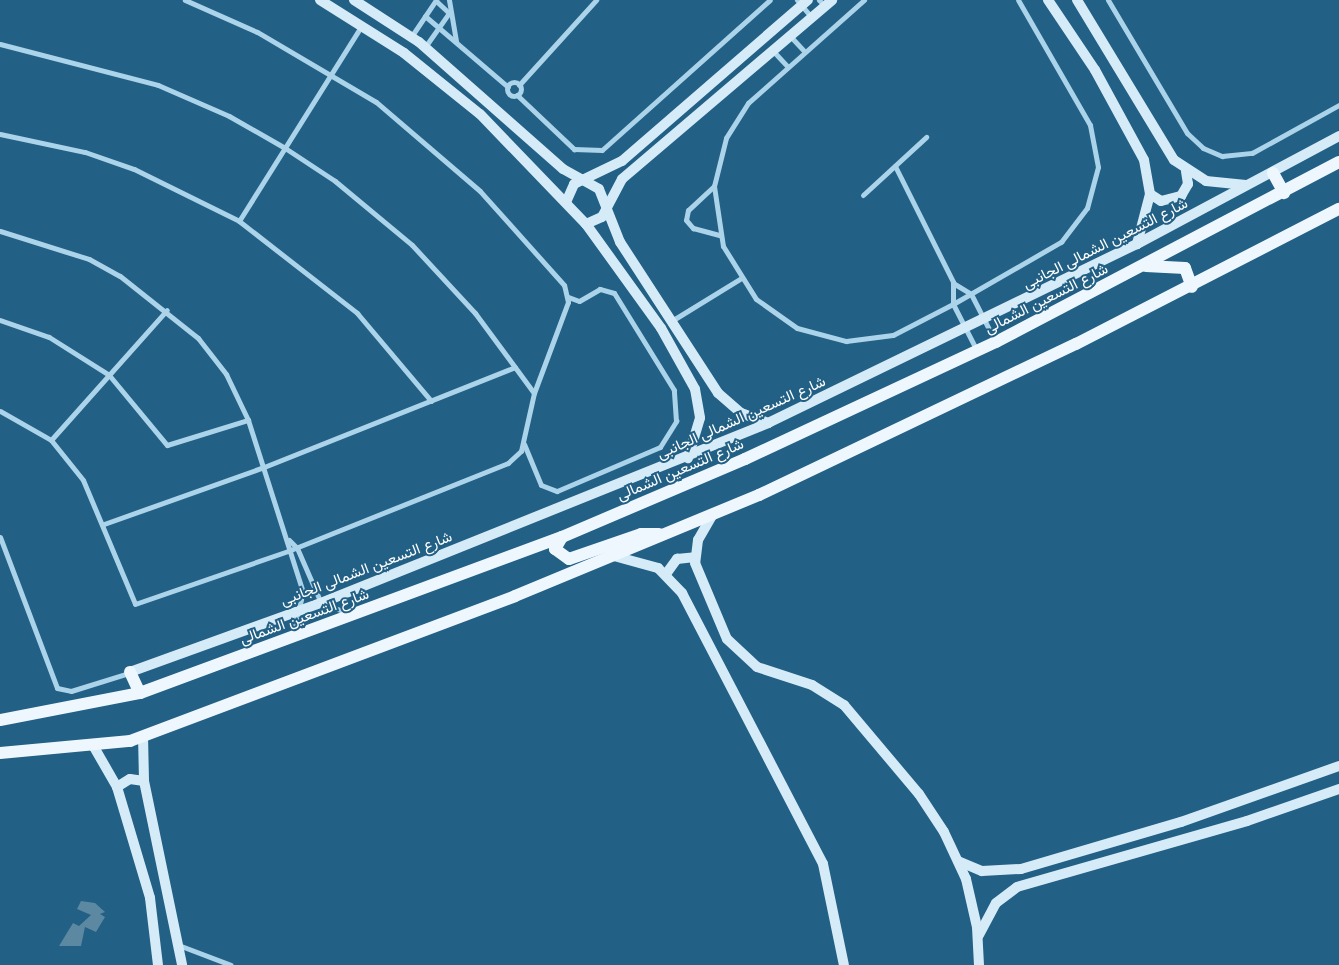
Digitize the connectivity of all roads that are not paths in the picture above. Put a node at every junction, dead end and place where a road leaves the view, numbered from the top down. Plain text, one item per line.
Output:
1 (184, 0) edge
2 (320, 0) edge
3 (354, 0) edge
4 (449, 0) edge
5 (596, 0) edge
6 (770, 0) edge
7 (864, 0) edge
8 (1018, 0) edge
9 (1048, 0) edge
10 (1077, 0) edge
11 (1108, 0) edge
12 (436, 1) edge
13 (802, 2) edge
14 (825, 2) edge
15 (449, 13) junction
16 (425, 16) junction
17 (812, 18) junction
18 (362, 25) junction
19 (439, 27) junction
20 (411, 37) junction
21 (791, 37) junction
22 (456, 41) junction
23 (0, 44) edge
24 (425, 47) junction
25 (804, 51) junction
26 (774, 52) junction
27 (787, 66) junction
28 (332, 73) junction
29 (519, 85) junction
30 (508, 87) junction
31 (517, 95) junction
32 (1339, 105) edge
33 (0, 134) edge
34 (1339, 136) edge
35 (926, 137) dead end
36 (285, 148) junction
37 (1339, 162) edge
38 (895, 166) junction
39 (1186, 170) junction
40 (1273, 173) junction
41 (585, 179) junction
42 (1252, 185) junction
43 (714, 186) junction
44 (1284, 193) junction
45 (1150, 194) junction
46 (864, 195) dead end
47 (567, 200) junction
48 (607, 206) junction
49 (1339, 208) edge
50 (239, 221) junction
51 (586, 224) junction
52 (0, 231) edge
53 (720, 234) junction
54 (1137, 244) junction
55 (1142, 266) junction
56 (740, 279) junction
57 (953, 282) junction
58 (1192, 286) junction
59 (971, 294) junction
60 (568, 297) junction
61 (953, 304) junction
62 (167, 310) junction
63 (0, 320) edge
64 (673, 320) junction
65 (985, 320) junction
66 (966, 329) junction
67 (996, 342) junction
68 (977, 351) junction
69 (515, 367) junction
70 (109, 375) junction
71 (709, 381) junction
72 (695, 389) junction
73 (534, 393) junction
74 (431, 400) junction
75 (0, 411) edge
76 (248, 420) junction
77 (768, 424) junction
78 (51, 440) junction
79 (524, 444) junction
80 (688, 458) junction
81 (264, 467) junction
82 (713, 514) junction
83 (104, 524) junction
84 (663, 535) junction
85 (562, 537) junction
86 (0, 538) edge
87 (289, 540) junction
88 (297, 548) junction
89 (288, 551) junction
90 (611, 556) junction
91 (695, 557) junction
92 (666, 574) junction
93 (320, 603) junction
94 (302, 610) junction
95 (354, 614) junction
96 (291, 638) junction
97 (130, 672) junction
98 (140, 694) junction
99 (0, 720) edge
100 (143, 736) junction
101 (94, 747) junction
102 (0, 753) edge
103 (1339, 766) edge
104 (144, 781) junction
105 (117, 786) junction
106 (1339, 789) edge
107 (958, 861) junction
108 (978, 938) junction
109 (180, 946) junction
110 (158, 965) edge
111 (182, 965) edge
112 (230, 965) edge
113 (844, 965) edge
114 (980, 965) edge

1 - 28 street
2 - 18 street
3 - 20 street
4 - 15 street
5 - 29 street
6 - 31 street
7 - 25 street
8 - 59 street
9 - 45 street
10 - 39 street
11 - 32 street
12 - 15 street
12 - 16 street
13 - 17 street
13 - 41 street
14 - 17 street
15 - 19 street
15 - 22 street
16 - 19 street
16 - 20 street
17 - 21 street
18 - 28 street
18 - 47 street
19 - 22 street
19 - 24 street
20 - 24 street
21 - 25 street
21 - 26 street
22 - 30 street
23 - 36 street
24 - 41 street
25 - 27 street
26 - 27 street
26 - 48 street
27 - 43 street
28 - 36 street
28 - 60 street
29 - 30 street
29 - 31 street
30 - 31 street
33 - 50 street
34 - 40 street, شارع التسعين الشمالى الجانبى
35 - 38 street
36 - 50 street
36 - 69 street
37 - 44 main road, شارع التسعين الشمالى
38 - 46 street
38 - 57 street
39 - 42 street
39 - 45 street
40 - 42 street, شارع التسعين الشمالى الجانبى
40 - 44 main road
41 - 47 street
41 - 48 street
42 - 54 street, شارع التسعين الشمالى الجانبى
43 - 53 street
43 - 53 street
44 - 55 main road, شارع التسعين الشمالى
45 - 54 street
47 - 51 street
48 - 51 street
48 - 64 street
49 - 58 main road
50 - 74 street
51 - 72 street
52 - 62 street
53 - 56 street
54 - 65 street, شارع التسعين الشمالى الجانبى
55 - 58 main road
55 - 67 main road, شارع التسعين الشمالى
56 - 61 street
56 - 64 street
57 - 59 street
57 - 61 street
58 - 82 main road
59 - 61 street
59 - 65 street
60 - 73 street
60 - 79 street
61 - 66 street
62 - 70 street
62 - 76 street
63 - 70 street
64 - 71 street
65 - 66 street, شارع التسعين الشمالى الجانبى
65 - 67 street
66 - 68 street
66 - 77 street, شارع التسعين الشمالى الجانبى
67 - 68 main road, شارع التسعين الشمالى
68 - 85 main road, شارع التسعين الشمالى
69 - 73 street
69 - 74 street
70 - 76 street
70 - 78 street
71 - 72 street
71 - 77 street
72 - 80 street
73 - 79 street
74 - 81 street
75 - 78 street
76 - 81 street
77 - 80 street, شارع التسعين الشمالى الجانبى
78 - 83 street
79 - 88 street
80 - 93 street, شارع التسعين الشمالى الجانبى
81 - 83 street
81 - 87 street
82 - 84 main road
82 - 91 street
83 - 89 street
84 - 85 main road
84 - 90 main road
85 - 95 main road, شارع التسعين الشمالى
86 - 97 street
87 - 88 street
87 - 89 street
88 - 89 street
88 - 93 street
89 - 94 street
90 - 92 street
90 - 100 main road
91 - 92 street
91 - 107 street
92 - 113 street
93 - 94 street, شارع التسعين الشمالى الجانبى
93 - 95 street
94 - 96 street
94 - 97 street, شارع التسعين الشمالى الجانبى
95 - 96 main road, شارع التسعين الشمالى
96 - 98 main road, شارع التسعين الشمالى
97 - 98 main road
98 - 99 main road, شارع التسعين الشمالى
100 - 101 main road
100 - 104 street
101 - 102 main road
101 - 105 street
103 - 107 street
104 - 105 street
104 - 109 street
105 - 110 street
106 - 108 street
107 - 108 street
108 - 114 street
109 - 111 street
109 - 112 street

